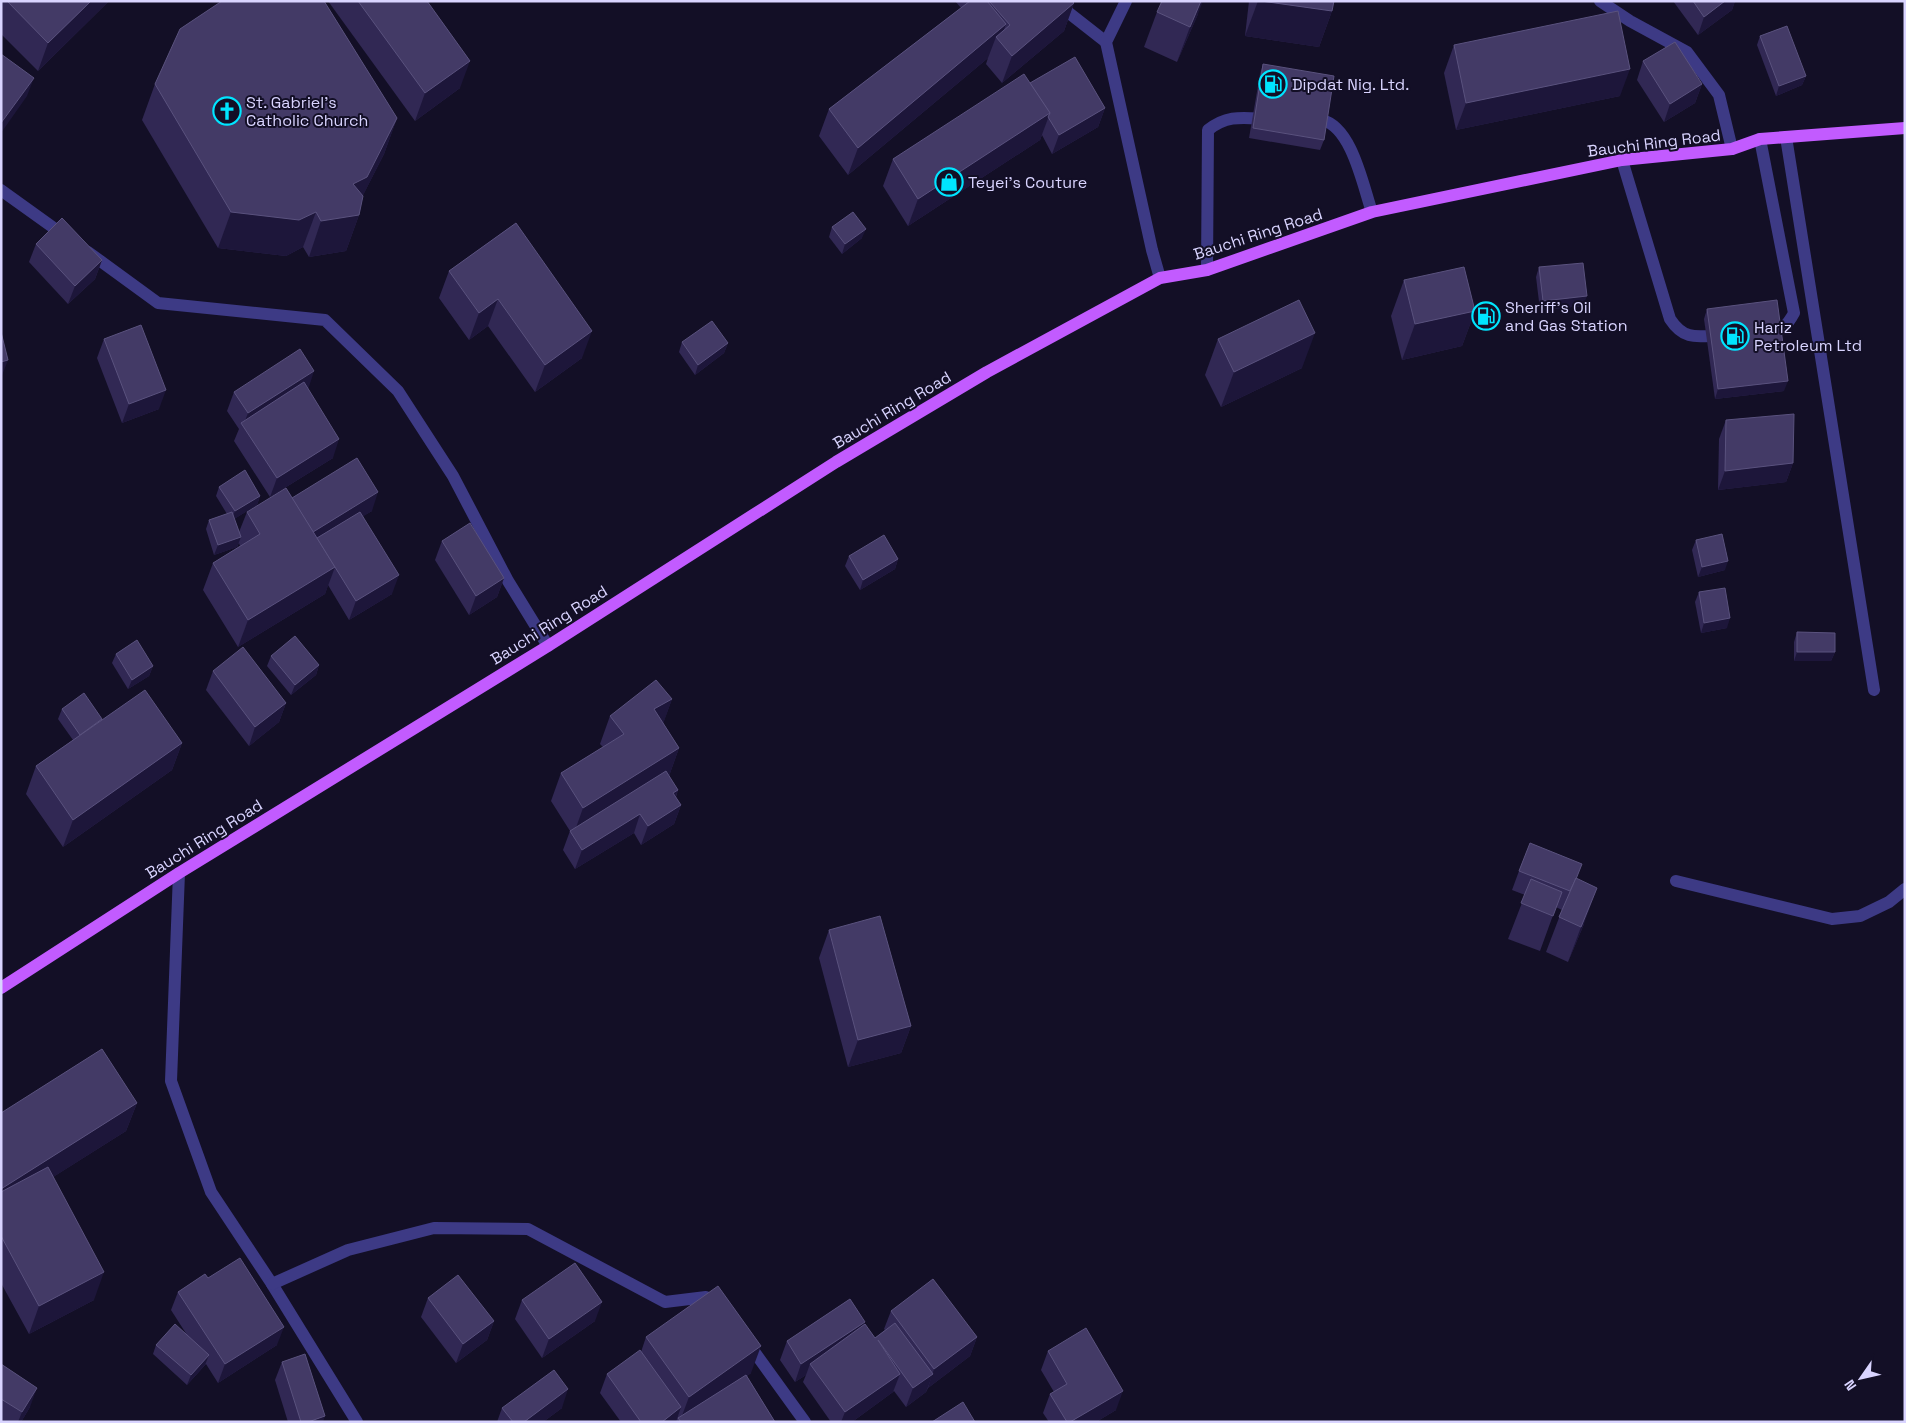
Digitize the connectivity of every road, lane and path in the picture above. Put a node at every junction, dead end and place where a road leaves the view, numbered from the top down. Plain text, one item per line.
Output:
1 (1058, 1) edge
2 (1126, 1) edge
3 (1600, 1) edge
4 (1106, 42) junction
5 (1905, 128) edge
6 (1786, 137) junction
7 (1760, 139) junction
8 (1732, 150) junction
9 (1622, 160) junction
10 (1, 190) edge
11 (1372, 212) junction
12 (1207, 270) junction
13 (1160, 278) junction
14 (1735, 334) edge
15 (1754, 334) edge
16 (548, 646) junction
17 (1874, 690) dead end
18 (179, 873) junction
19 (1676, 881) dead end
20 (1905, 889) edge
21 (1, 988) edge
22 (272, 1284) junction
23 (725, 1314) edge
24 (742, 1334) edge
25 (357, 1422) edge
26 (805, 1422) edge

1 - 4 street
2 - 4 street
3 - 8 street
4 - 13 street
5 - 6 main road, Bauchi Ring Road
6 - 7 main road, Bauchi Ring Road
6 - 17 street
7 - 8 main road, Bauchi Ring Road
7 - 15 street
8 - 9 main road, Bauchi Ring Road
9 - 11 main road, Bauchi Ring Road
9 - 14 street
10 - 16 street
11 - 12 main road, Bauchi Ring Road
11 - 12 street
12 - 13 main road, Bauchi Ring Road
13 - 16 main road, Bauchi Ring Road
16 - 18 main road, Bauchi Ring Road
18 - 21 main road, Bauchi Ring Road
18 - 22 street
19 - 20 street
22 - 23 street
22 - 25 street
24 - 26 street

